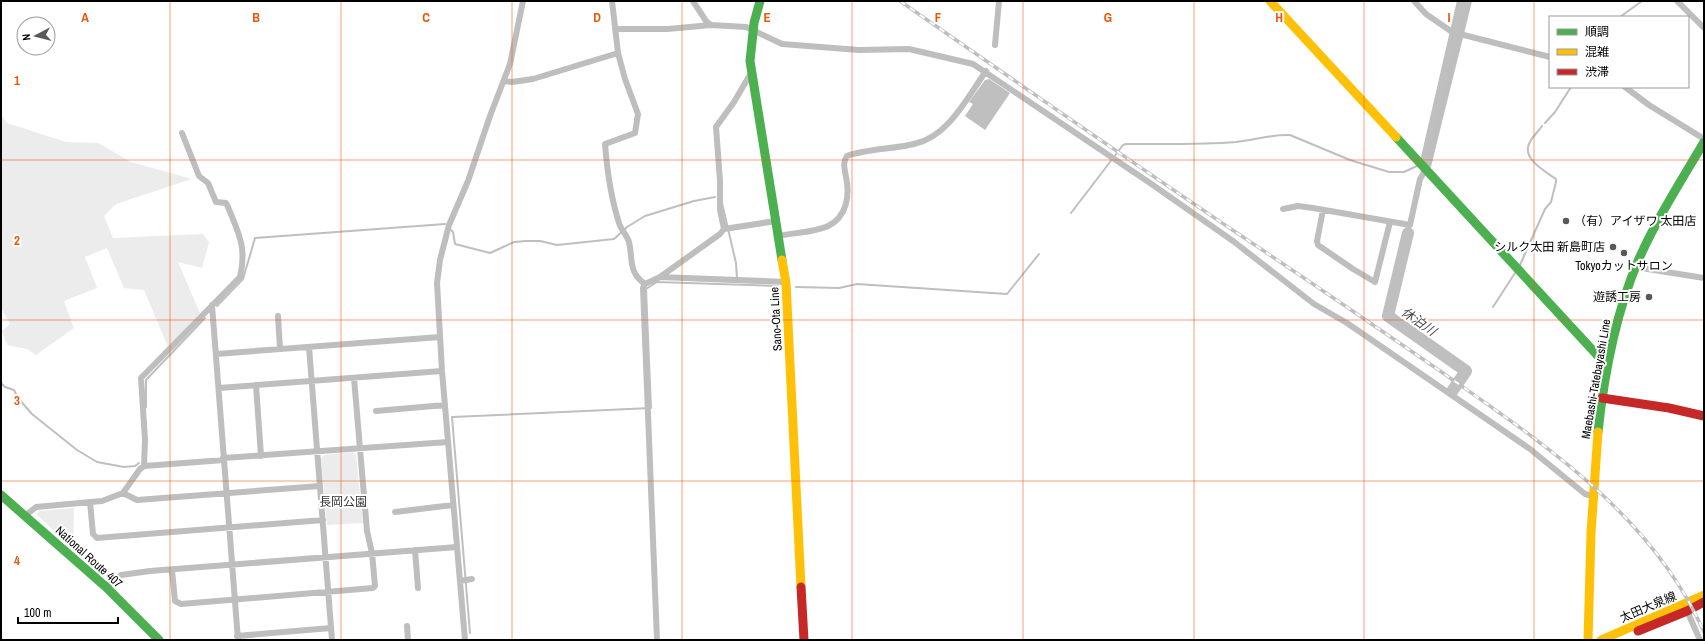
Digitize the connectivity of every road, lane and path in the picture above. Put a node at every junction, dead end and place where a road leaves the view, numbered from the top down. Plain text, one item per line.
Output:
1 (523, 1) edge
2 (612, 1) edge
3 (694, 1) edge
4 (760, 1) edge
5 (999, 1) edge
6 (1270, 1) edge
7 (1414, 1) edge
8 (1469, 1) edge
9 (1677, 1) edge
10 (711, 25) junction
11 (1704, 28) edge
12 (615, 29) junction
13 (753, 29) junction
14 (1457, 34) junction
15 (995, 45) dead end
16 (618, 53) junction
17 (1549, 57) edge
18 (986, 71) junction
19 (751, 73) junction
20 (504, 81) junction
21 (1626, 88) edge
22 (182, 133) dead end
23 (1704, 139) edge
24 (1704, 142) edge
25 (1426, 171) junction
26 (1283, 209) dead end
27 (1324, 210) junction
28 (776, 221) junction
29 (1390, 222) junction
30 (727, 229) junction
31 (778, 236) junction
32 (1635, 266) junction
33 (660, 277) junction
34 (1704, 278) edge
35 (786, 282) junction
36 (645, 284) junction
37 (212, 305) junction
38 (278, 316) dead end
39 (440, 337) junction
40 (309, 346) junction
41 (280, 349) junction
42 (216, 354) junction
43 (1608, 364) junction
44 (442, 371) junction
45 (354, 378) junction
46 (312, 381) junction
47 (256, 385) junction
48 (219, 388) junction
49 (1602, 398) junction
50 (445, 405) junction
51 (376, 411) dead end
52 (1704, 416) edge
53 (448, 442) junction
54 (360, 448) junction
55 (318, 451) junction
56 (261, 456) junction
57 (224, 459) junction
58 (144, 466) junction
59 (320, 486) junction
60 (123, 493) junction
61 (226, 493) junction
62 (1, 495) edge
63 (1592, 496) junction
64 (90, 502) junction
65 (454, 505) junction
66 (395, 512) dead end
67 (25, 516) junction
68 (323, 520) junction
69 (229, 528) junction
70 (457, 547) junction
71 (415, 550) junction
72 (372, 553) junction
73 (326, 557) junction
74 (232, 565) junction
75 (172, 570) junction
76 (472, 579) dead end
77 (460, 581) junction
78 (106, 587) junction
79 (418, 588) dead end
80 (328, 593) junction
81 (1704, 595) edge
82 (235, 600) junction
83 (1704, 602) edge
84 (1687, 611) junction
85 (407, 626) dead end
86 (331, 628) junction
87 (238, 638) edge
88 (159, 640) edge
89 (332, 640) edge
90 (408, 640) edge
91 (465, 640) edge
92 (657, 640) edge
93 (804, 640) edge
94 (1588, 640) edge
95 (1601, 640) edge
96 (1617, 640) edge
97 (1700, 640) edge

1 - 20 street
2 - 12 street
3 - 10 street
4 - 13 main road, Sano-Ota Line
5 - 15 street
6 - 25 main road
7 - 14 street
8 - 14 street
9 - 11 street
10 - 12 street
10 - 13 street
12 - 16 street
13 - 18 street
13 - 19 main road, Sano-Ota Line
14 - 17 street
14 - 25 street
16 - 20 street
16 - 36 street
18 - 31 street
18 - 63 street
19 - 28 main road, Sano-Ota Line
19 - 30 street
20 - 39 street
21 - 23 street
22 - 37 street
24 - 32 main road, Maebashi-Tatebayashi Line
25 - 29 street
25 - 43 main road
26 - 27 street
27 - 29 street
27 - 29 street
28 - 30 street
28 - 31 main road, Sano-Ota Line
30 - 33 street
31 - 35 main road, Sano-Ota Line
32 - 34 street
32 - 43 main road, Maebashi-Tatebayashi Line
33 - 35 street
33 - 36 street
35 - 93 main road, Sano-Ota Line
36 - 92 street
37 - 42 street
37 - 58 street
38 - 41 street
39 - 40 street
39 - 44 street
40 - 41 street
40 - 46 street
41 - 42 street
42 - 48 street
43 - 49 main road, Maebashi-Tatebayashi Line
44 - 45 street
44 - 50 street
45 - 46 street
45 - 54 street
46 - 47 street
46 - 55 street
47 - 48 street
47 - 56 street
48 - 57 street
49 - 52 main road
49 - 63 main road, Maebashi-Tatebayashi Line
50 - 51 street
50 - 53 street
53 - 54 street
53 - 65 street
54 - 55 street
54 - 72 street
55 - 56 street
55 - 59 street
56 - 57 street
57 - 58 street
57 - 61 street
58 - 60 street
59 - 61 street
59 - 68 street
60 - 61 street
60 - 64 street
61 - 69 street
62 - 67 main road, National Route 407
63 - 94 main road, Maebashi-Tatebayashi Line
64 - 67 street
64 - 69 street
65 - 66 street
65 - 70 street
67 - 78 main road, National Route 407
68 - 69 street
68 - 73 street
69 - 74 street
70 - 71 street
70 - 77 street
71 - 72 street
71 - 79 street
72 - 73 street
72 - 80 street
73 - 74 street
73 - 80 street
74 - 75 street
74 - 82 street
75 - 78 street
75 - 82 street
76 - 77 street
77 - 91 street
78 - 88 main road, National Route 407
80 - 82 street
80 - 86 street
81 - 95 main road, 太田大泉線
82 - 87 street
83 - 84 main road, 太田大泉線
84 - 96 main road, 太田大泉線
84 - 97 street
85 - 90 street
86 - 87 street
86 - 89 street

